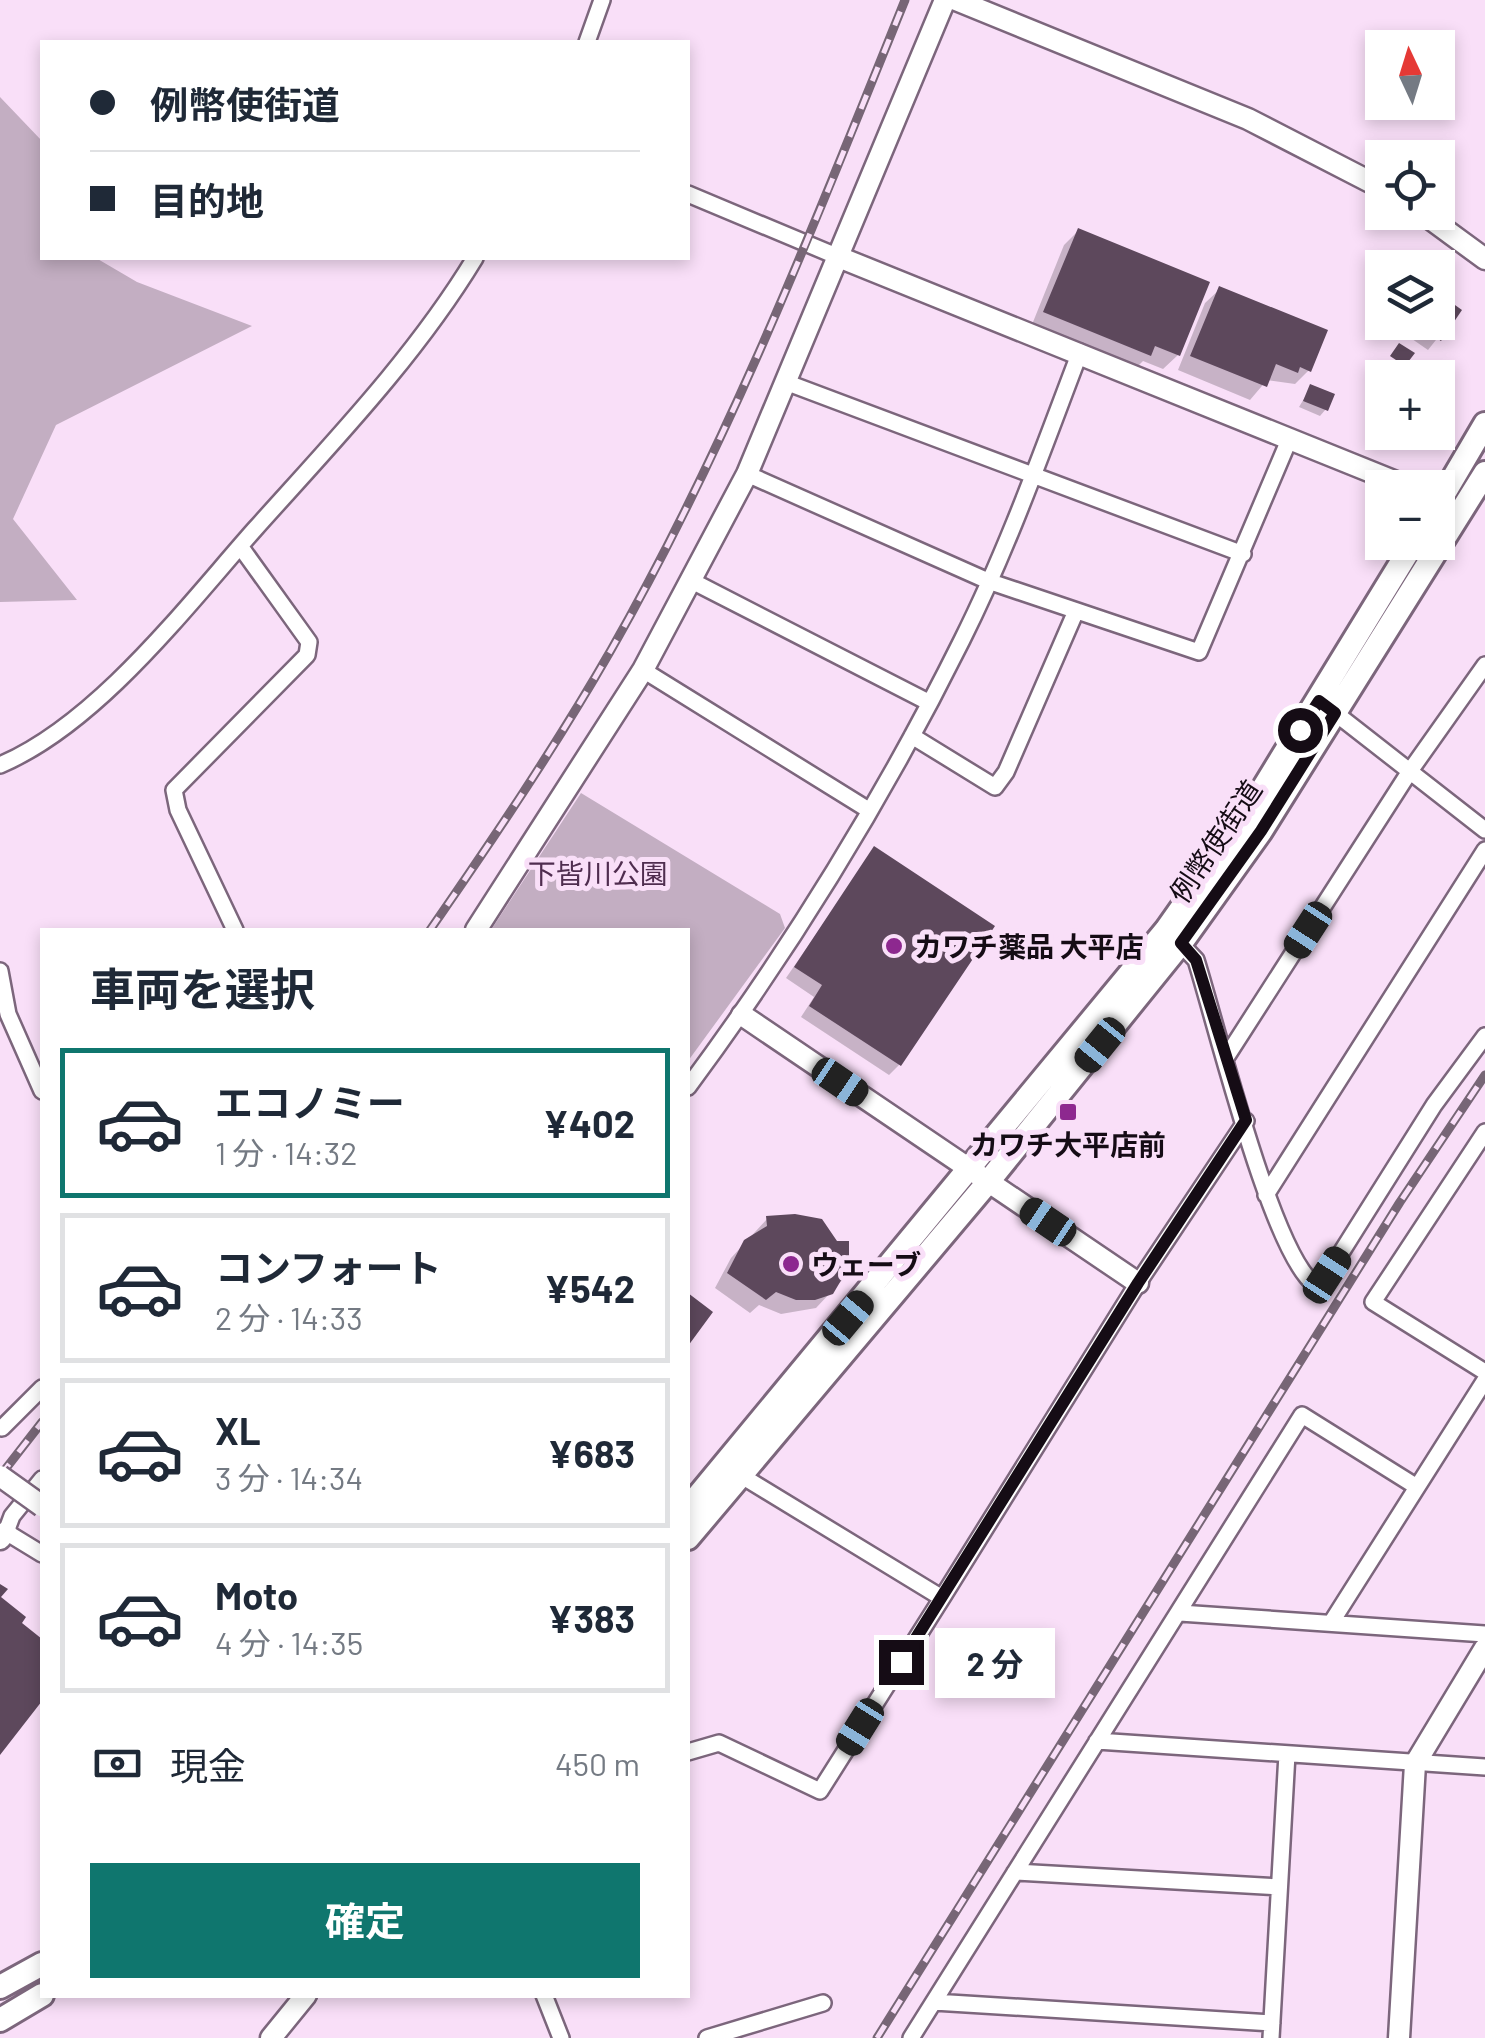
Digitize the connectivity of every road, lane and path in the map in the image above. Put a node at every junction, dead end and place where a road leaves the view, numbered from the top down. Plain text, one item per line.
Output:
1 (602, 0) edge
2 (946, 0) edge
3 (956, 0) edge
4 (588, 40) edge
5 (1365, 179) edge
6 (690, 195) edge
7 (1445, 230) edge
8 (841, 258) junction
9 (1485, 258) edge
10 (468, 260) edge
11 (1080, 352) junction
12 (788, 383) junction
13 (1484, 428) edge
14 (1289, 440) junction
15 (1365, 470) edge
16 (1455, 473) edge
17 (1485, 473) edge
18 (748, 474) junction
19 (1032, 478) junction
20 (1455, 508) edge
21 (1462, 511) junction
22 (240, 546) junction
23 (1242, 554) junction
24 (1405, 560) edge
25 (692, 581) junction
26 (988, 581) junction
27 (1076, 611) junction
28 (1485, 665) edge
29 (643, 670) junction
30 (928, 702) junction
31 (1327, 707) junction
32 (912, 736) junction
33 (0, 765) edge
34 (1410, 771) junction
35 (867, 809) junction
36 (1485, 830) edge
37 (1485, 850) edge
38 (234, 928) edge
39 (477, 928) edge
40 (1174, 937) junction
41 (0, 972) edge
42 (742, 1015) junction
43 (1485, 1036) edge
44 (1226, 1056) junction
45 (690, 1083) edge
46 (40, 1086) edge
47 (1246, 1120) junction
48 (1485, 1132) edge
49 (979, 1176) junction
50 (1266, 1195) junction
51 (1138, 1283) junction
52 (1485, 1372) edge
53 (1485, 1380) edge
54 (40, 1390) edge
55 (2, 1428) edge
56 (734, 1471) junction
57 (0, 1476) edge
58 (40, 1481) edge
59 (1416, 1487) junction
60 (40, 1505) edge
61 (690, 1506) edge
62 (690, 1535) edge
63 (3, 1536) edge
64 (40, 1553) edge
65 (942, 1598) junction
66 (1180, 1612) junction
67 (1331, 1623) junction
68 (1485, 1634) edge
69 (1485, 1648) edge
70 (1097, 1741) junction
71 (690, 1751) edge
72 (1287, 1754) junction
73 (1415, 1764) junction
74 (1485, 1767) edge
75 (1015, 1872) junction
76 (1279, 1888) junction
77 (40, 1965) edge
78 (0, 1987) edge
79 (40, 1996) edge
80 (303, 1998) edge
81 (545, 1998) edge
82 (934, 2002) junction
83 (823, 2003) dead end
84 (0, 2020) edge
85 (1271, 2030) edge
86 (270, 2038) edge
87 (561, 2038) edge
88 (707, 2038) edge
89 (911, 2038) edge
90 (1399, 2038) edge

1 - 4 street
2 - 8 street
3 - 5 street
6 - 8 street
7 - 9 street
8 - 11 street
8 - 12 street
10 - 22 street
11 - 14 street
11 - 19 street
12 - 18 street
12 - 19 street
13 - 16 main road
14 - 15 street
14 - 23 street
17 - 21 main road, 例幣使街道
18 - 25 street
18 - 26 street
19 - 23 street
19 - 26 street
20 - 21 street
21 - 31 main road, 例幣使街道
22 - 33 street
22 - 38 street
23 - 27 street
24 - 31 main road, 例幣使街道
25 - 29 street
25 - 30 street
26 - 27 street
26 - 30 street
27 - 32 street
28 - 34 street
29 - 35 street
29 - 39 street
30 - 32 street
31 - 34 street
31 - 40 main road, 例幣使街道
32 - 35 street
34 - 36 street
34 - 44 street
35 - 42 street
37 - 50 street
40 - 44 street
40 - 49 main road, 例幣使街道
41 - 46 street
42 - 45 street
42 - 49 street
43 - 50 street
44 - 47 street
47 - 50 street
47 - 51 street
48 - 52 street
49 - 51 street
49 - 56 main road, 例幣使街道
51 - 65 street
53 - 59 street
54 - 55 street
56 - 61 main road, 例幣使街道
56 - 62 main road, 例幣使街道
56 - 65 street
57 - 60 street, bridge
58 - 63 street
59 - 66 street
59 - 67 street
63 - 64 street
65 - 71 street
66 - 67 street
66 - 70 street
67 - 68 street
69 - 73 street
70 - 72 street
70 - 75 street
72 - 73 street
72 - 76 street
73 - 74 street
73 - 90 street
75 - 76 street
75 - 82 street
76 - 85 street
77 - 78 main road
79 - 84 main road
80 - 86 street
81 - 87 street
82 - 85 street
82 - 89 street
83 - 88 street

